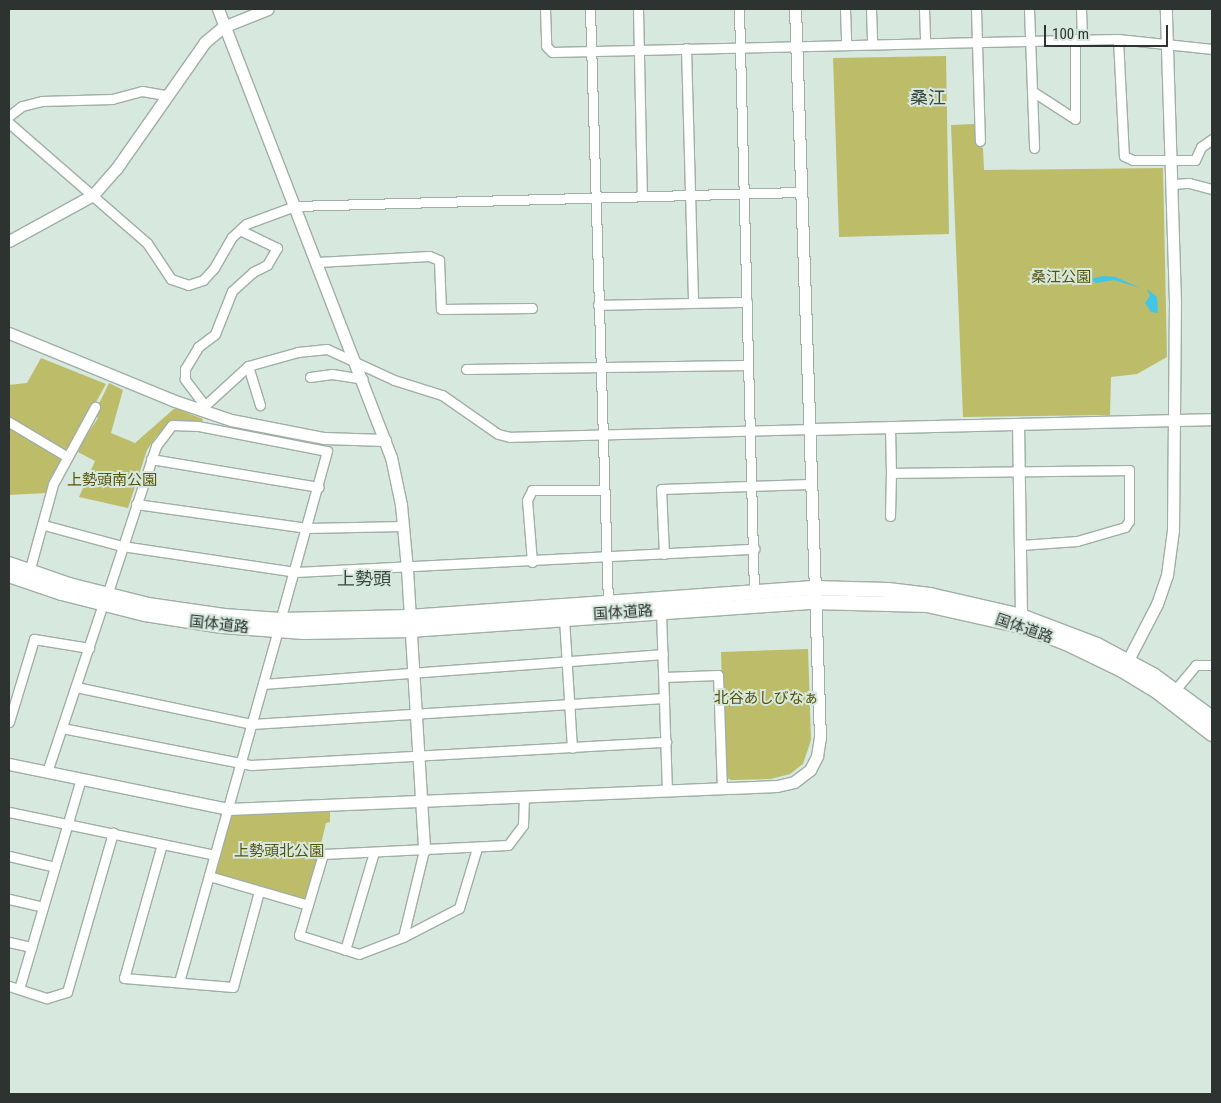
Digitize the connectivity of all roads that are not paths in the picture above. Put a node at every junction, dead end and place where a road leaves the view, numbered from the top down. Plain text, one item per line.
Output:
1 (218, 9) edge
2 (268, 9) edge
3 (545, 9) edge
4 (590, 9) edge
5 (638, 9) edge
6 (739, 9) edge
7 (795, 9) edge
8 (845, 9) edge
9 (871, 9) edge
10 (924, 9) edge
11 (976, 9) edge
12 (1029, 9) edge
13 (1081, 9) edge
14 (1166, 9) edge
15 (223, 27) junction
16 (1079, 39) junction
17 (1118, 39) junction
18 (1030, 40) junction
19 (977, 42) junction
20 (925, 43) junction
21 (1168, 43) junction
22 (846, 44) junction
23 (872, 44) junction
24 (796, 46) junction
25 (686, 48) junction
26 (740, 48) junction
27 (1212, 49) edge
28 (639, 50) junction
29 (591, 52) junction
30 (1032, 91) junction
31 (165, 95) junction
32 (9, 116) edge
33 (9, 123) edge
34 (1212, 140) edge
35 (980, 141) dead end
36 (1034, 148) dead end
37 (1172, 160) junction
38 (1174, 184) junction
39 (1212, 189) edge
40 (800, 192) junction
41 (691, 193) junction
42 (743, 193) junction
43 (93, 195) junction
44 (642, 195) junction
45 (594, 196) junction
46 (295, 206) junction
47 (240, 230) junction
48 (9, 242) edge
49 (317, 262) junction
50 (747, 302) junction
51 (693, 304) junction
52 (598, 305) junction
53 (532, 308) dead end
54 (9, 333) edge
55 (357, 363) junction
56 (748, 365) junction
57 (248, 366) junction
58 (598, 368) junction
59 (466, 370) dead end
60 (310, 377) dead end
61 (363, 379) junction
62 (260, 405) dead end
63 (96, 407) dead end
64 (202, 408) junction
65 (1212, 419) edge
66 (1176, 421) junction
67 (9, 422) edge
68 (1018, 424) junction
69 (890, 426) junction
70 (808, 429) junction
71 (749, 431) junction
72 (601, 434) junction
73 (385, 440) junction
74 (66, 456) junction
75 (151, 459) junction
76 (1020, 472) junction
77 (891, 473) junction
78 (810, 484) junction
79 (752, 486) junction
80 (319, 487) junction
81 (603, 490) junction
82 (136, 504) junction
83 (890, 516) dead end
84 (44, 525) junction
85 (402, 526) junction
86 (307, 528) junction
87 (1022, 545) junction
88 (122, 546) junction
89 (754, 549) junction
90 (664, 554) junction
91 (605, 558) junction
92 (532, 562) junction
93 (9, 564) edge
94 (407, 569) junction
95 (30, 572) junction
96 (295, 572) junction
97 (9, 574) edge
98 (754, 593) junction
99 (813, 595) junction
100 (105, 600) junction
101 (608, 605) junction
102 (661, 611) junction
103 (1021, 616) junction
104 (564, 618) junction
105 (410, 623) junction
106 (279, 625) junction
107 (89, 648) junction
108 (663, 654) junction
109 (1128, 660) junction
110 (566, 661) junction
111 (1212, 665) edge
112 (414, 673) junction
113 (664, 677) junction
114 (264, 684) junction
115 (76, 687) junction
116 (1175, 690) junction
117 (664, 698) junction
118 (569, 704) junction
119 (416, 714) junction
120 (1212, 718) edge
121 (9, 722) edge
122 (252, 724) junction
123 (62, 728) junction
124 (1212, 734) edge
125 (666, 742) junction
126 (572, 748) junction
127 (419, 757) junction
128 (9, 764) edge
129 (240, 764) junction
130 (47, 772) junction
131 (81, 779) junction
132 (722, 789) junction
133 (667, 790) junction
134 (524, 796) junction
135 (422, 801) junction
136 (228, 809) junction
137 (9, 812) edge
138 (67, 823) junction
139 (113, 833) junction
140 (162, 844) junction
141 (477, 848) junction
142 (424, 850) junction
143 (374, 852) junction
144 (215, 855) junction
145 (9, 856) edge
146 (54, 866) junction
147 (209, 876) junction
148 (260, 890) junction
149 (9, 899) edge
150 (308, 905) junction
151 (43, 907) junction
152 (403, 937) junction
153 (9, 942) edge
154 (31, 947) junction
155 (345, 950) junction
156 (179, 982) junction
157 (9, 986) edge
158 (19, 989) junction

1 - 15 street
2 - 15 street
3 - 29 street
4 - 29 street
5 - 28 street
6 - 26 street
7 - 24 street
8 - 22 street
9 - 23 street
10 - 20 street
11 - 19 street
12 - 18 street
13 - 16 street
14 - 21 street
15 - 31 street
15 - 46 street
16 - 17 street
16 - 18 street
16 - 30 street
17 - 21 street
17 - 37 street
18 - 19 street
18 - 30 street
19 - 20 street
19 - 35 street
20 - 23 street
21 - 27 street
21 - 37 street
22 - 23 street
22 - 24 street
24 - 26 street
24 - 40 street
25 - 26 street
25 - 28 street
25 - 41 street
26 - 42 street
28 - 29 street
28 - 44 street
29 - 45 street
30 - 36 street
31 - 32 street
31 - 43 street
33 - 43 street
34 - 37 street
37 - 38 street
38 - 39 street
38 - 66 street
40 - 42 street
40 - 70 street
41 - 42 street
41 - 44 street
41 - 51 street
42 - 50 street
43 - 47 street
43 - 48 street
44 - 45 street
45 - 46 street
45 - 52 street
46 - 47 street
46 - 49 street
47 - 64 street
49 - 53 street
49 - 55 street
50 - 51 street
50 - 56 street
51 - 52 street
52 - 58 street
54 - 64 street
55 - 57 street
55 - 61 street
55 - 72 street
56 - 58 street
56 - 71 street
57 - 62 street
57 - 64 street
58 - 59 street
58 - 72 street
60 - 61 street
61 - 73 street
63 - 74 street
64 - 73 street
65 - 66 street
66 - 68 street
66 - 109 street
67 - 74 street
68 - 69 street
68 - 76 street
69 - 70 street
69 - 77 street
70 - 71 street
70 - 78 street
71 - 72 street
71 - 79 street
72 - 81 street
73 - 85 street
74 - 84 street
75 - 80 street
75 - 80 street
75 - 82 street
76 - 77 street
76 - 87 street
76 - 87 street
77 - 83 street
78 - 79 street
78 - 99 street
79 - 89 street
79 - 90 street
80 - 86 street
81 - 91 street
81 - 92 street
82 - 86 street
82 - 88 street
84 - 88 street
84 - 95 street
85 - 86 street
85 - 94 street
86 - 96 street
87 - 103 street
88 - 96 street
88 - 100 street
89 - 90 street
89 - 98 street
90 - 91 street
91 - 92 street
91 - 101 street
92 - 94 street
93 - 95 main road, 国体道路
94 - 96 street
94 - 105 street
95 - 100 main road, 国体道路
96 - 106 street
97 - 100 main road, 国体道路
98 - 99 main road, 国体道路
98 - 101 main road, 国体道路
99 - 102 main road, 国体道路
99 - 103 main road, 国体道路
99 - 124 main road, 国体道路
99 - 132 street
100 - 106 main road, 国体道路
100 - 107 street
101 - 105 main road, 国体道路
102 - 104 main road, 国体道路
102 - 108 street
103 - 109 main road, 国体道路
104 - 105 main road, 国体道路
104 - 110 street
105 - 106 main road, 国体道路
105 - 112 street
106 - 114 street
107 - 115 street
107 - 121 street
108 - 110 street
108 - 113 street
109 - 116 main road, 国体道路
110 - 112 street
110 - 118 street
111 - 116 street
112 - 114 street
112 - 119 street
113 - 117 street
113 - 132 street
114 - 122 street
115 - 122 street
115 - 123 street
116 - 120 main road, 国体道路
117 - 118 street
117 - 125 street
118 - 119 street
118 - 126 street
119 - 122 street
119 - 127 street
122 - 129 street
123 - 129 street
123 - 130 street
125 - 126 street
125 - 133 street
126 - 127 street
127 - 129 street
127 - 135 street
128 - 130 street
129 - 136 street
130 - 131 street
131 - 136 street
131 - 138 street
132 - 133 street
133 - 134 street
134 - 135 street
134 - 141 street
135 - 136 street
135 - 142 street
136 - 144 street
137 - 138 street
138 - 139 street
138 - 146 street
139 - 140 street
139 - 158 street
140 - 144 street
140 - 156 street
141 - 142 street
141 - 152 street
142 - 143 street
142 - 152 street
143 - 150 street
143 - 155 street
144 - 147 street
145 - 146 street
146 - 151 street
147 - 148 street
147 - 156 street
148 - 150 street
148 - 156 street
149 - 151 street
150 - 155 street
151 - 154 street
152 - 155 street
153 - 154 street
154 - 158 street
157 - 158 street

